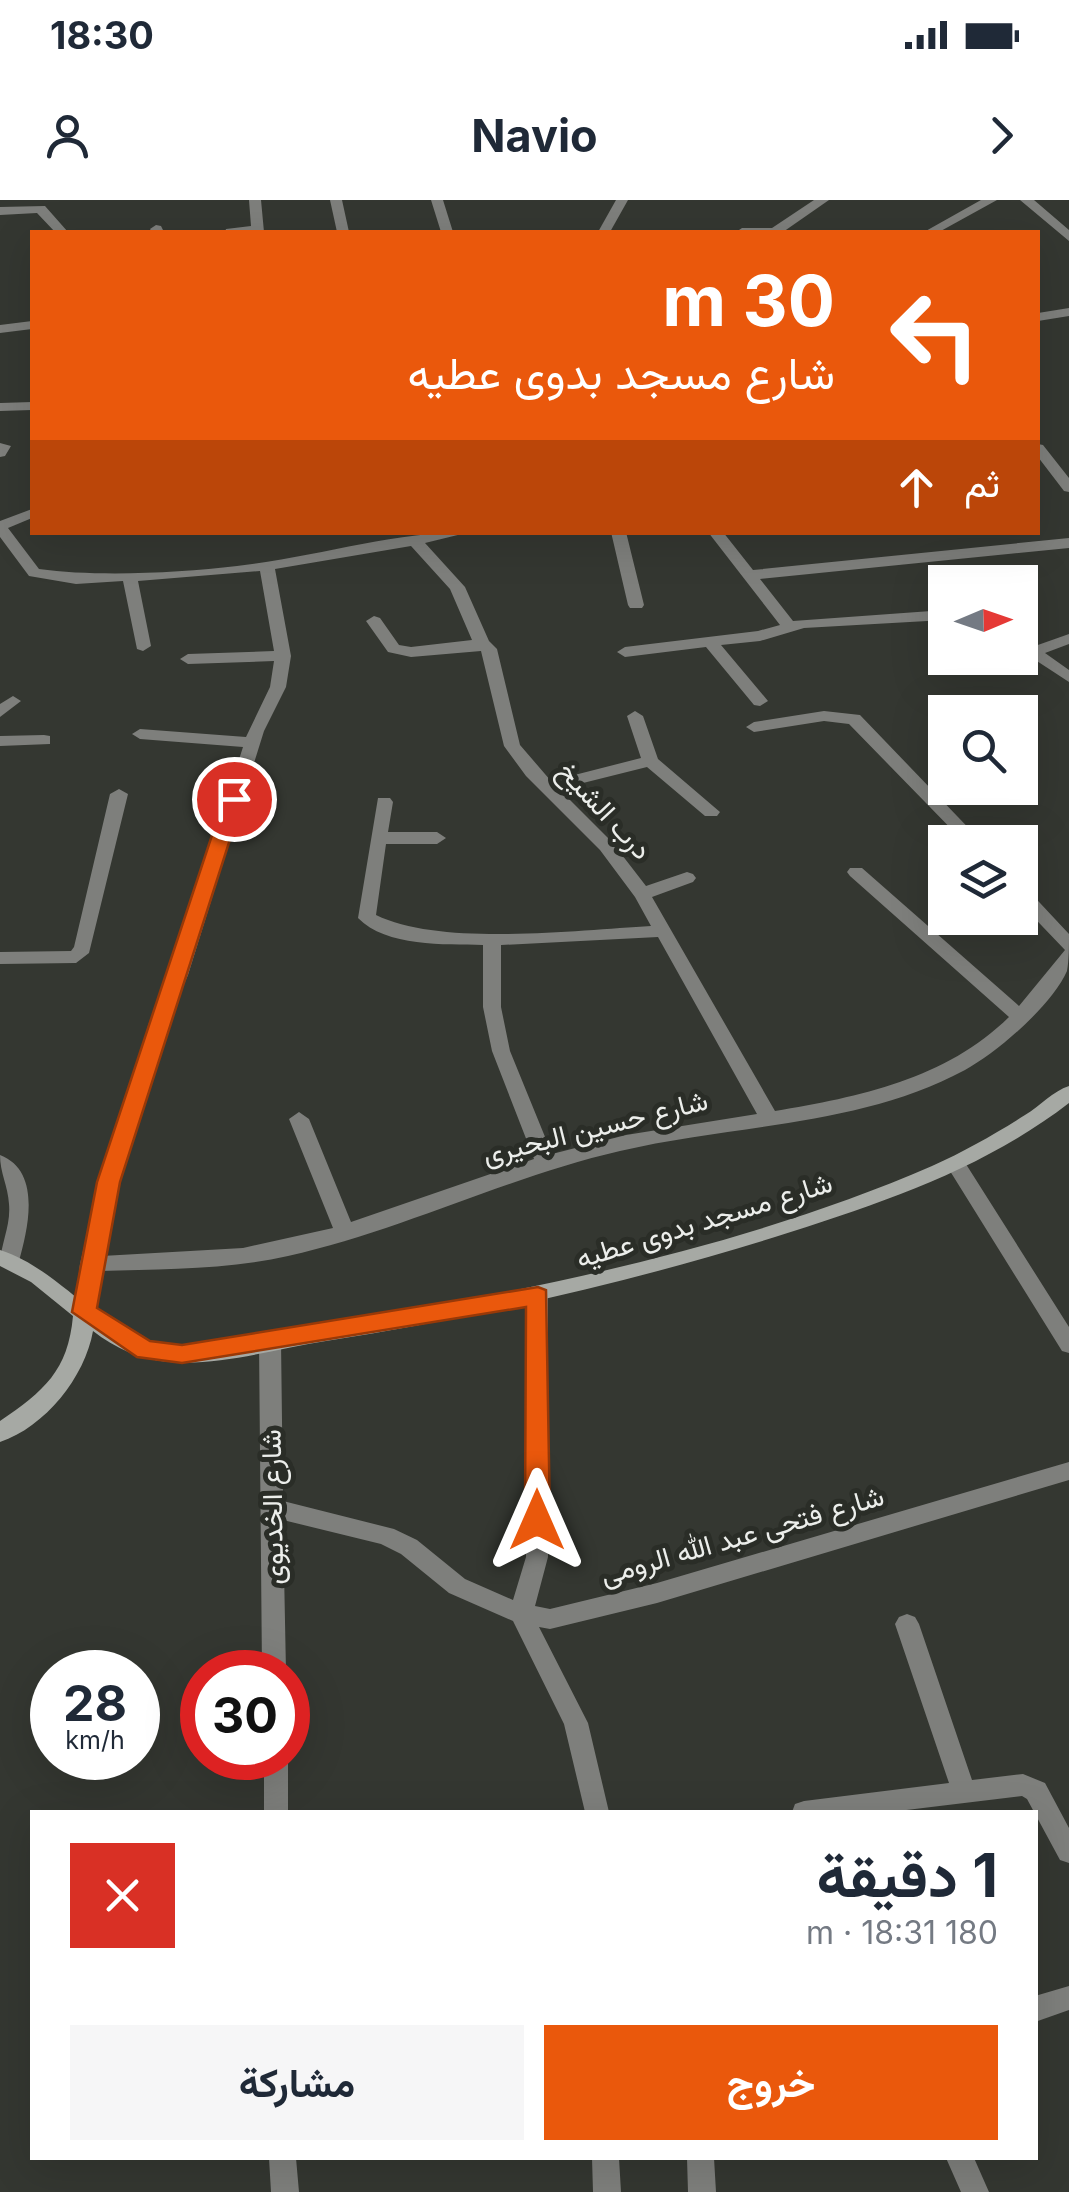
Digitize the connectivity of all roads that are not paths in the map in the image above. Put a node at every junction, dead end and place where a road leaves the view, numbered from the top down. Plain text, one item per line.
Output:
1 (256, 200) edge
2 (336, 200) edge
3 (437, 200) edge
4 (622, 200) edge
5 (823, 200) edge
6 (991, 200) edge
7 (1026, 200) edge
8 (0, 211) edge
9 (60, 230) edge
10 (258, 230) edge
11 (344, 230) edge
12 (445, 230) edge
13 (605, 230) edge
14 (777, 230) edge
15 (934, 230) edge
16 (1069, 237) edge
17 (1069, 312) edge
18 (1040, 317) edge
19 (30, 325) edge
20 (0, 330) edge
21 (30, 406) edge
22 (0, 407) edge
23 (1040, 453) edge
24 (1069, 488) edge
25 (30, 514) edge
26 (0, 527) edge
27 (442, 535) edge
28 (619, 535) edge
29 (717, 535) edge
30 (413, 539) junction
31 (362, 541) edge
32 (1069, 543) edge
33 (266, 567) junction
34 (130, 576) junction
35 (750, 576) junction
36 (636, 605) dead end
37 (928, 617) edge
38 (374, 621) dead end
39 (789, 626) junction
40 (1069, 639) edge
41 (711, 643) junction
42 (482, 644) junction
43 (1038, 645) edge
44 (143, 646) dead end
45 (624, 652) dead end
46 (1038, 655) edge
47 (284, 656) junction
48 (188, 659) dead end
49 (1069, 678) edge
50 (760, 702) dead end
51 (634, 716) dead end
52 (754, 727) dead end
53 (140, 734) dead end
54 (0, 740) edge
55 (44, 740) dead end
56 (252, 743) junction
57 (650, 761) junction
58 (548, 787) junction
59 (119, 794) dead end
60 (384, 802) dead end
61 (711, 812) dead end
62 (957, 825) edge
63 (378, 838) junction
64 (436, 838) dead end
65 (856, 872) dead end
66 (687, 878) dead end
67 (642, 894) junction
68 (1038, 911) edge
69 (664, 932) junction
70 (492, 937) junction
71 (1069, 945) edge
72 (1069, 954) edge
73 (0, 958) edge
74 (1022, 1018) junction
75 (1069, 1094) edge
76 (768, 1116) junction
77 (300, 1119) dead end
78 (0, 1162) edge
79 (545, 1162) junction
80 (957, 1166) junction
81 (345, 1232) junction
82 (4, 1260) edge
83 (90, 1264) junction
84 (538, 1296) junction
85 (84, 1312) junction
86 (270, 1341) junction
87 (1069, 1346) edge
88 (0, 1434) edge
89 (1069, 1471) edge
90 (272, 1508) junction
91 (521, 1614) junction
92 (907, 1624) dead end
93 (274, 1650) edge
94 (276, 1780) edge
95 (964, 1791) junction
96 (276, 1810) edge
97 (597, 1810) edge
98 (819, 1810) edge
99 (1069, 1852) edge
100 (1069, 1998) edge
101 (1038, 2009) edge
102 (283, 2160) edge
103 (606, 2160) edge
104 (701, 2160) edge
105 (961, 2160) edge
106 (284, 2192) edge
107 (607, 2192) edge
108 (702, 2192) edge
109 (975, 2192) edge

1 - 10 street
2 - 11 street
3 - 12 street
4 - 13 street
5 - 14 street
6 - 15 street
7 - 16 street
8 - 9 street
17 - 18 street
19 - 20 street
21 - 22 street
23 - 24 street
25 - 26 street
26 - 34 street
27 - 30 street
28 - 36 street
29 - 35 street
30 - 31 street
30 - 42 street, درب الشيخ
31 - 33 street
32 - 35 street
33 - 34 street
33 - 47 street
34 - 44 street
35 - 39 street
37 - 39 street
38 - 42 street
39 - 41 street
40 - 43 street
41 - 45 street
41 - 50 street
42 - 58 street, درب الشيخ
46 - 49 street
47 - 48 street
47 - 56 street
51 - 57 street
52 - 62 street
53 - 56 street
54 - 55 street
56 - 83 street
57 - 58 street
57 - 61 street
58 - 67 street, درب الشيخ
59 - 73 street
60 - 63 street
63 - 64 street
63 - 70 street
65 - 74 street
66 - 67 street
67 - 69 street, درب الشيخ
68 - 71 street
69 - 70 street
69 - 76 street, درب الشيخ
70 - 79 street
72 - 74 street, شارع حسين البحيرى
74 - 76 street, شارع حسين البحيرى
75 - 80 street, شارع مسجد بدوى عطيه
76 - 79 street, شارع حسين البحيرى
77 - 81 street
78 - 82 street
79 - 81 street, شارع حسين البحيرى
80 - 84 street, شارع مسجد بدوى عطيه
80 - 87 street
81 - 83 street, شارع حسين البحيرى
82 - 85 street, شارع مسجد بدوى عطيه
83 - 85 street
84 - 86 street, شارع مسجد بدوى عطيه
84 - 91 street
85 - 86 street, شارع مسجد بدوى عطيه
85 - 88 street
86 - 90 street, شارع الخديوى
89 - 91 street, شارع فتحى عبد الله الرومى
90 - 91 street, شارع فتحى عبد الله الرومى
90 - 93 street, شارع الخديوى
91 - 97 street
92 - 95 street
94 - 96 street
95 - 98 street
95 - 99 street
100 - 101 street
102 - 106 street
103 - 107 street
104 - 108 street
105 - 109 street

